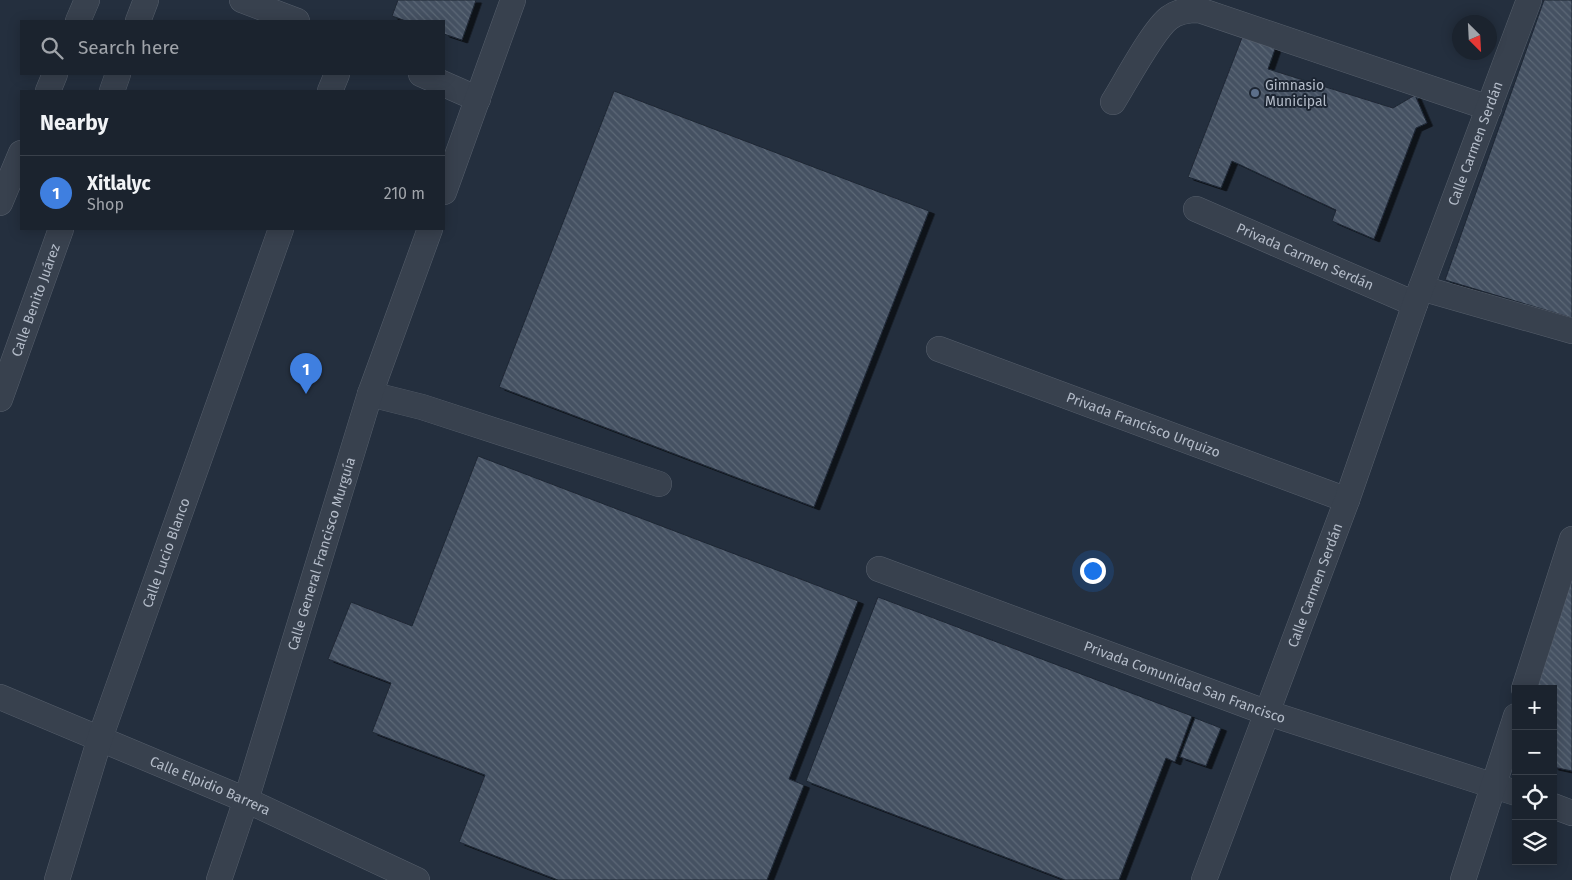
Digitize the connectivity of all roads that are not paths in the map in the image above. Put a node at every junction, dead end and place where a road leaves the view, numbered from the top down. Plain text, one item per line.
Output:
1 (87, 0) edge
2 (146, 0) edge
3 (242, 0) edge
4 (513, 0) edge
5 (1529, 0) edge
6 (78, 20) edge
7 (138, 20) edge
8 (294, 20) edge
9 (55, 75) edge
10 (118, 75) edge
11 (337, 75) edge
12 (423, 75) edge
13 (48, 90) edge
14 (112, 90) edge
15 (330, 90) edge
16 (478, 99) junction
17 (1113, 102) dead end
18 (1489, 108) junction
19 (20, 155) edge
20 (445, 189) edge
21 (0, 203) edge
22 (1196, 209) dead end
23 (62, 230) edge
24 (280, 230) edge
25 (430, 230) edge
26 (1418, 296) junction
27 (1572, 331) edge
28 (939, 349) dead end
29 (370, 394) junction
30 (0, 399) edge
31 (659, 484) dead end
32 (1347, 500) junction
33 (1572, 539) edge
34 (879, 569) dead end
35 (1525, 685) edge
36 (0, 697) edge
37 (1266, 712) junction
38 (1514, 730) edge
39 (100, 738) junction
40 (1505, 789) edge
41 (246, 800) junction
42 (1557, 807) edge
43 (1572, 813) edge
44 (57, 880) edge
45 (219, 880) edge
46 (417, 880) edge
47 (1204, 880) edge
48 (1463, 880) edge

1 - 6 street
2 - 7 street
3 - 8 street
4 - 16 street
5 - 18 street, Calle Carmen Serdán
9 - 13 street
10 - 14 street
11 - 15 street
12 - 16 street
16 - 20 street
17 - 18 street
18 - 26 street, Calle Carmen Serdán
19 - 21 street
22 - 26 street, Privada Carmen Serdán
23 - 30 street, Calle Benito Juárez
24 - 39 street, Calle Lucio Blanco
25 - 29 street, Calle General Francisco Murguía
26 - 27 street
26 - 32 street, Calle Carmen Serdán
28 - 32 street, Privada Francisco Urquizo
29 - 31 street
29 - 41 street, Calle General Francisco Murguía
32 - 37 street, Calle Carmen Serdán
33 - 35 street
34 - 37 street, Privada Comunidad San Francisco
36 - 39 street, Calle Elpidio Barrera
37 - 40 street, Privada Comunidad San Francisco
37 - 47 street, Calle Carmen Serdán
38 - 40 street
39 - 41 street, Calle Elpidio Barrera
39 - 44 street, Calle Lucio Blanco
40 - 48 street
41 - 45 street, Calle General Francisco Murguía
41 - 46 street, Calle Elpidio Barrera
42 - 43 street

